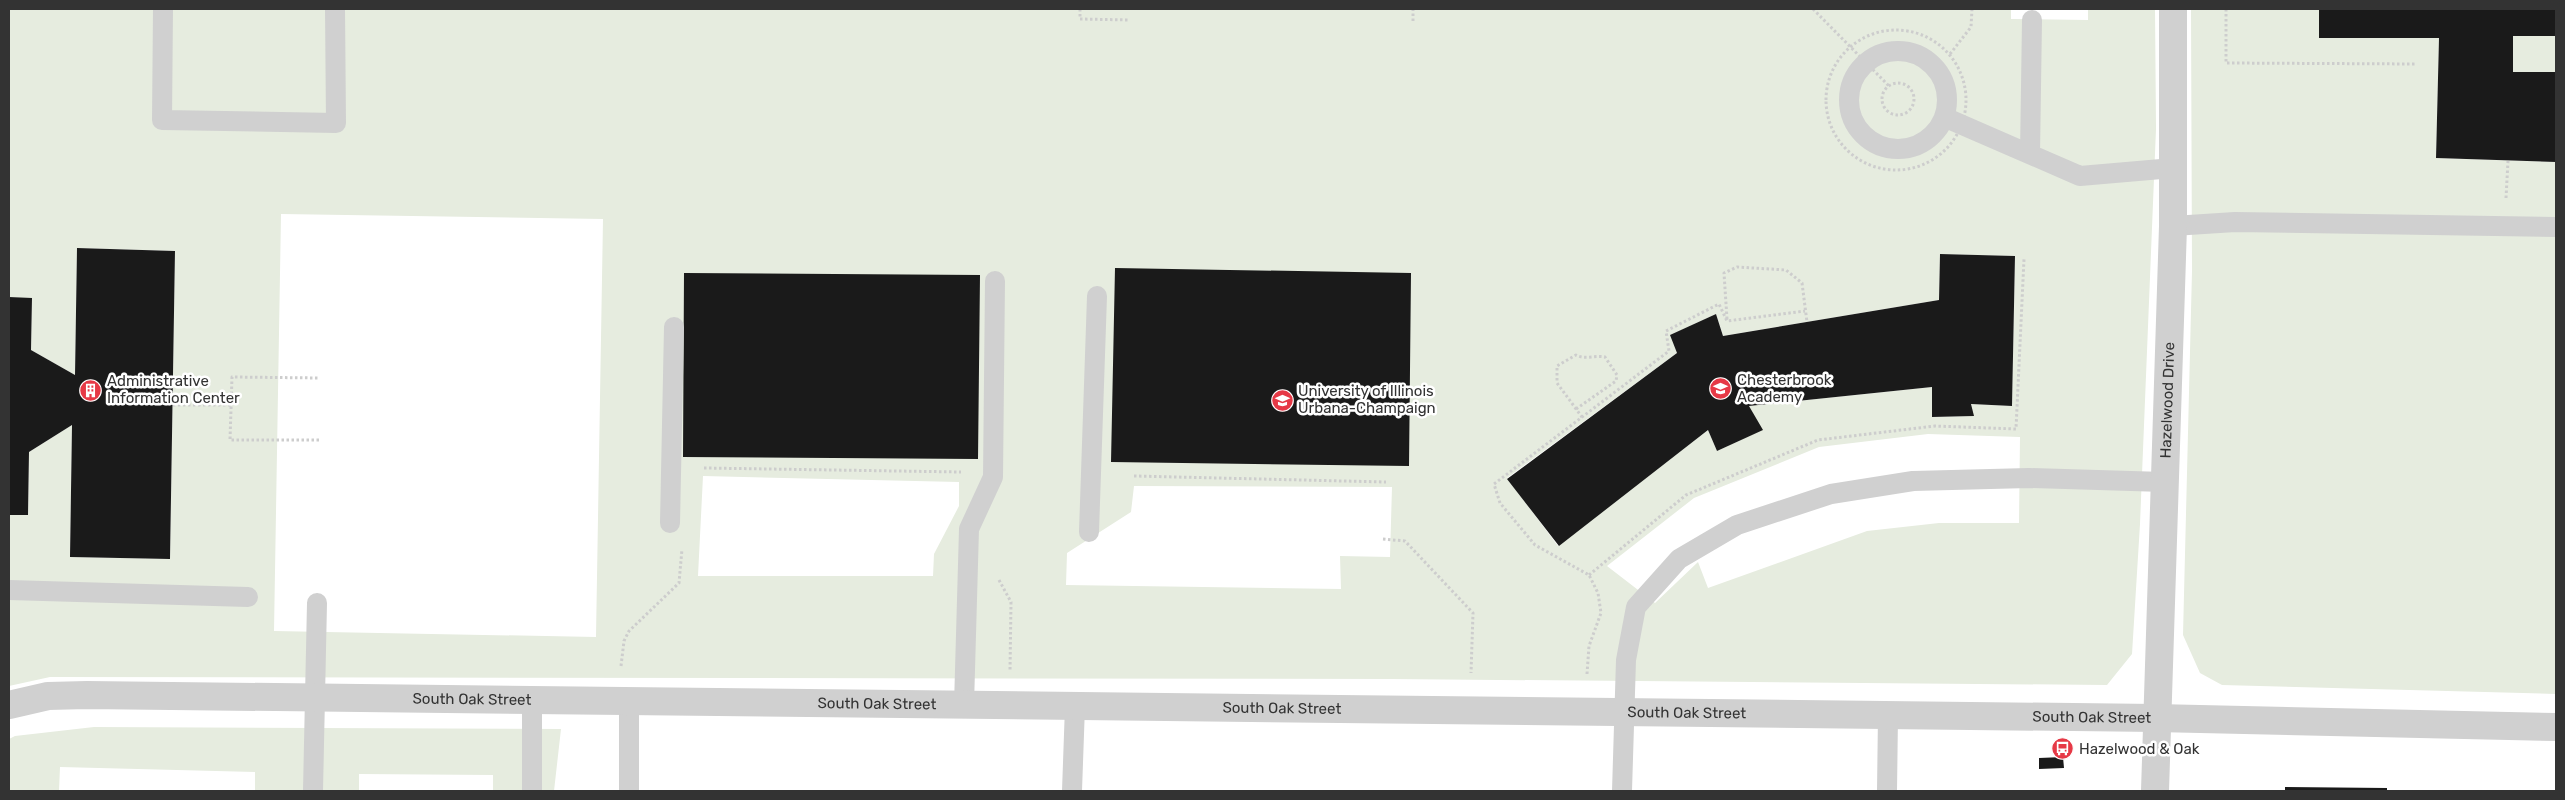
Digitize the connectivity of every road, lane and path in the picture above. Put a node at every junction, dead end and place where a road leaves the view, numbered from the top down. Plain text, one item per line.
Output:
1 (163, 9) edge
2 (335, 9) edge
3 (1080, 9) edge
4 (1413, 9) edge
5 (1813, 9) edge
6 (1972, 9) edge
7 (2173, 9) edge
8 (2226, 9) edge
9 (1129, 20) dead end
10 (2032, 20) dead end
11 (1413, 22) dead end
12 (1851, 46) junction
13 (1950, 54) junction
14 (1866, 63) junction
15 (2417, 64) dead end
16 (1889, 86) junction
17 (1953, 121) junction
18 (2030, 154) junction
19 (2508, 161) dead end
20 (2173, 168) junction
21 (2173, 226) junction
22 (2505, 226) junction
23 (2556, 227) edge
24 (2024, 259) dead end
25 (995, 281) dead end
26 (1097, 296) dead end
27 (1805, 311) junction
28 (1727, 321) junction
29 (1807, 322) dead end
30 (674, 327) dead end
31 (320, 378) dead end
32 (173, 405) dead end
33 (232, 405) junction
34 (1576, 409) junction
35 (1582, 417) junction
36 (319, 440) dead end
37 (704, 468) dead end
38 (962, 472) dead end
39 (1134, 476) dead end
40 (1386, 482) dead end
41 (2164, 482) junction
42 (670, 522) dead end
43 (1089, 532) dead end
44 (1383, 539) dead end
45 (682, 542) dead end
46 (1589, 575) junction
47 (997, 578) dead end
48 (9, 590) edge
49 (248, 597) dead end
50 (317, 603) dead end
51 (621, 666) dead end
52 (1010, 671) dead end
53 (1472, 674) dead end
54 (1587, 674) dead end
55 (315, 697) junction
56 (532, 700) junction
57 (629, 701) junction
58 (964, 704) junction
59 (9, 705) edge
60 (1075, 706) junction
61 (1624, 712) junction
62 (1888, 716) junction
63 (2156, 718) junction
64 (2556, 727) edge
65 (313, 791) edge
66 (532, 791) edge
67 (629, 791) edge
68 (1072, 791) edge
69 (1622, 791) edge
70 (1886, 791) edge
71 (2155, 791) edge

1 - 2 lane
3 - 9 path
4 - 11 path
5 - 12 path
6 - 13 path
7 - 20 street, Hazelwood Drive
8 - 15 path
10 - 18 lane
12 - 13 path
12 - 14 path
12 - 17 path
13 - 17 path
14 - 16 path
14 - 17 lane
14 - 17 lane
16 - 16 path
17 - 18 lane
18 - 20 lane
19 - 22 path
20 - 21 street, Hazelwood Drive
21 - 22 lane
21 - 41 street, Hazelwood Drive
22 - 23 lane
24 - 46 path
25 - 58 lane
26 - 43 lane
27 - 28 path
27 - 28 path
27 - 29 path
28 - 35 path
30 - 42 lane
31 - 33 path
32 - 33 path
33 - 36 path
34 - 34 path
34 - 35 path
35 - 46 path
37 - 38 path
39 - 40 path
41 - 61 lane
41 - 63 street, Hazelwood Drive
44 - 53 path
45 - 51 path
46 - 54 path
47 - 52 path
48 - 49 lane
50 - 55 lane
55 - 56 street, South Oak Street
55 - 59 street, South Oak Street
55 - 65 lane
56 - 57 street, South Oak Street
56 - 66 lane
57 - 58 street, South Oak Street
57 - 67 lane
58 - 60 street, South Oak Street
60 - 61 street, South Oak Street
60 - 68 lane
61 - 62 street, South Oak Street
61 - 69 lane
62 - 63 street, South Oak Street
62 - 70 lane
63 - 64 street, South Oak Street
63 - 71 street, Hazelwood Drive

